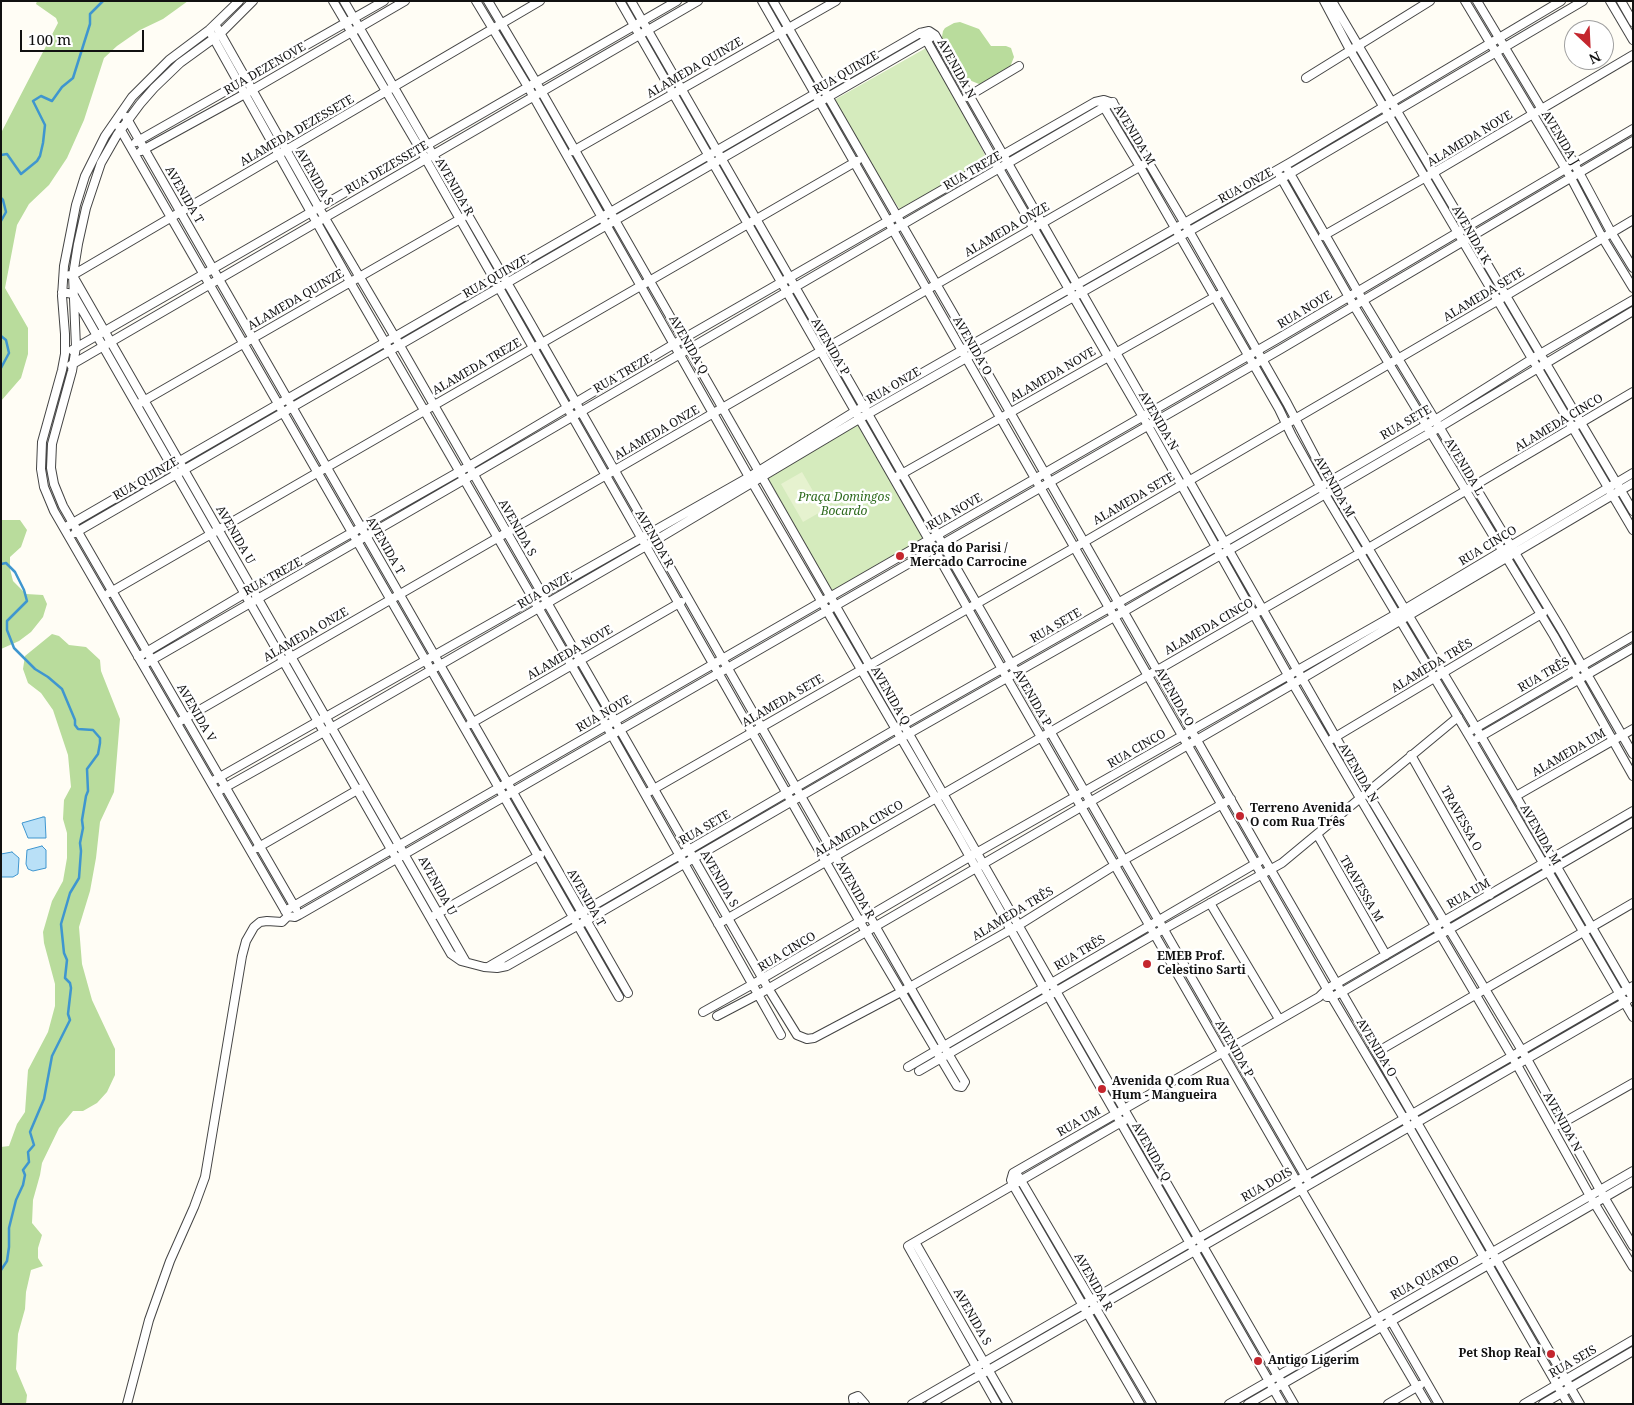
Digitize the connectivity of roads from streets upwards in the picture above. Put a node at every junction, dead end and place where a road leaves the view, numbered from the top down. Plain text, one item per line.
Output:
1 (239, 1) edge
2 (253, 1) edge
3 (333, 1) edge
4 (344, 1) edge
5 (384, 1) edge
6 (405, 1) edge
7 (476, 1) edge
8 (488, 1) edge
9 (540, 1) edge
10 (620, 1) edge
11 (631, 1) edge
12 (677, 1) edge
13 (698, 1) edge
14 (762, 1) edge
15 (773, 1) edge
16 (836, 1) edge
17 (1324, 1) edge
18 (1332, 1) edge
19 (1430, 1) edge
20 (1465, 1) edge
21 (1477, 1) edge
22 (1561, 1) edge
23 (1583, 1) edge
24 (1610, 1) edge
25 (1621, 1) edge
26 (354, 19) junction
27 (642, 21) junction
28 (1633, 22) edge
29 (346, 23) junction
30 (503, 23) junction
31 (215, 24) junction
32 (634, 26) junction
33 (359, 28) junction
34 (494, 28) junction
35 (789, 28) junction
36 (208, 30) junction
37 (648, 30) junction
38 (351, 32) junction
39 (920, 32) junction
40 (780, 33) junction
41 (220, 34) junction
42 (639, 35) junction
43 (935, 36) junction
44 (1499, 38) junction
45 (213, 39) junction
46 (926, 40) junction
47 (1633, 40) edge
48 (1490, 44) junction
49 (1358, 45) junction
50 (1505, 47) junction
51 (1350, 50) junction
52 (1495, 53) junction
53 (1633, 55) edge
54 (1020, 66) dead end
55 (1306, 78) dead end
56 (247, 81) junction
57 (536, 82) junction
58 (239, 86) junction
59 (394, 87) junction
60 (528, 87) junction
61 (682, 88) junction
62 (823, 88) junction
63 (252, 90) junction
64 (542, 91) junction
65 (386, 92) junction
66 (815, 93) junction
67 (244, 94) junction
68 (673, 94) junction
69 (969, 95) junction
70 (533, 96) junction
71 (828, 97) junction
72 (961, 100) junction
73 (820, 102) junction
74 (1095, 102) junction
75 (1113, 102) junction
76 (1391, 102) junction
77 (1383, 107) junction
78 (1104, 108) junction
79 (1542, 109) junction
80 (122, 110) junction
81 (1397, 111) junction
82 (1533, 114) junction
83 (1389, 116) junction
84 (115, 121) junction
85 (128, 121) junction
86 (1633, 129) edge
87 (121, 130) junction
88 (140, 140) junction
89 (1633, 142) edge
90 (428, 145) junction
91 (130, 146) junction
92 (144, 149) junction
93 (286, 150) junction
94 (420, 150) junction
95 (575, 150) junction
96 (716, 150) junction
97 (135, 154) junction
98 (433, 154) junction
99 (278, 155) junction
100 (567, 155) junction
101 (707, 155) junction
102 (1004, 155) junction
103 (863, 158) junction
104 (425, 159) junction
105 (721, 159) junction
106 (994, 160) junction
107 (1148, 162) junction
108 (854, 163) junction
109 (1009, 163) junction
110 (1574, 163) junction
111 (713, 164) junction
112 (1285, 165) junction
113 (1140, 167) junction
114 (1565, 168) junction
115 (999, 169) junction
116 (1276, 170) junction
117 (1580, 172) junction
118 (1433, 173) junction
119 (1290, 174) junction
120 (1425, 178) junction
121 (1571, 178) junction
122 (1282, 179) junction
123 (319, 208) junction
124 (181, 212) junction
125 (311, 212) junction
126 (610, 212) junction
127 (468, 214) junction
128 (602, 216) junction
129 (897, 216) junction
130 (171, 217) junction
131 (324, 217) junction
132 (459, 219) junction
133 (756, 219) junction
134 (615, 220) junction
135 (1633, 220) edge
136 (316, 222) junction
137 (888, 222) junction
138 (1184, 222) junction
139 (1043, 223) junction
140 (747, 224) junction
141 (607, 225) junction
142 (902, 225) junction
143 (1034, 228) junction
144 (1174, 228) junction
145 (1466, 228) junction
146 (892, 230) junction
147 (1189, 231) junction
148 (1611, 232) junction
149 (1457, 233) junction
150 (1325, 235) junction
151 (1180, 236) junction
152 (1471, 237) junction
153 (1602, 237) junction
154 (1316, 240) junction
155 (1462, 242) junction
156 (214, 268) junction
157 (1633, 268) edge
158 (63, 274) junction
159 (204, 274) junction
160 (73, 275) junction
161 (503, 275) junction
162 (360, 276) junction
163 (790, 278) junction
164 (219, 279) junction
165 (494, 280) junction
166 (649, 280) junction
167 (350, 282) junction
168 (781, 283) junction
169 (210, 284) junction
170 (508, 284) junction
171 (641, 284) junction
172 (936, 284) junction
173 (1077, 284) junction
174 (795, 287) junction
175 (1069, 288) junction
176 (1633, 288) edge
177 (499, 289) junction
178 (926, 290) junction
179 (62, 292) junction
180 (786, 292) junction
181 (1082, 292) junction
182 (1223, 292) junction
183 (1358, 292) junction
184 (73, 294) junction
185 (1506, 296) junction
186 (1074, 297) junction
187 (1214, 297) junction
188 (1350, 297) junction
189 (1363, 300) junction
190 (1633, 300) edge
191 (1497, 301) junction
192 (1354, 306) junction
193 (1633, 311) edge
194 (105, 331) junction
195 (96, 336) junction
196 (395, 337) junction
197 (253, 338) junction
198 (683, 339) junction
199 (111, 342) junction
200 (541, 342) junction
201 (385, 343) junction
202 (244, 344) junction
203 (674, 344) junction
204 (970, 345) junction
205 (400, 346) junction
206 (829, 346) junction
207 (103, 347) junction
208 (76, 348) junction
209 (533, 348) junction
210 (688, 349) junction
211 (962, 350) junction
212 (390, 351) junction
213 (820, 351) junction
214 (1257, 351) junction
215 (1117, 352) junction
216 (975, 353) junction
217 (65, 354) junction
218 (680, 354) junction
219 (1540, 354) junction
220 (1249, 356) junction
221 (1108, 357) junction
222 (966, 358) junction
223 (1398, 359) junction
224 (1262, 360) junction
225 (1532, 360) junction
226 (74, 363) junction
227 (1546, 363) junction
228 (1254, 364) junction
229 (1389, 364) junction
230 (1537, 368) junction
231 (62, 370) junction
232 (1633, 392) edge
233 (288, 399) junction
234 (145, 400) junction
235 (576, 403) junction
236 (279, 404) junction
237 (434, 405) junction
238 (136, 406) junction
239 (863, 406) junction
240 (293, 407) junction
241 (567, 408) junction
242 (722, 408) junction
243 (424, 410) junction
244 (581, 412) junction
245 (713, 412) junction
246 (854, 412) junction
247 (1010, 412) junction
248 (284, 413) junction
249 (1151, 413) junction
250 (868, 414) junction
251 (572, 417) junction
252 (1143, 417) junction
253 (1000, 418) junction
254 (1295, 418) junction
255 (859, 419) junction
256 (1435, 420) junction
257 (1156, 421) junction
258 (1286, 424) junction
259 (1581, 424) junction
260 (1426, 425) junction
261 (1147, 426) junction
262 (1440, 427) junction
263 (1573, 429) junction
264 (1430, 433) junction
265 (180, 461) junction
266 (170, 466) junction
267 (469, 466) junction
268 (327, 467) junction
269 (185, 470) junction
270 (459, 471) junction
271 (614, 471) junction
272 (318, 472) junction
273 (1633, 473) edge
274 (474, 474) junction
275 (760, 474) junction
276 (902, 474) junction
277 (1045, 474) junction
278 (176, 475) junction
279 (606, 476) junction
280 (894, 478) junction
281 (1036, 479) junction
282 (464, 480) junction
283 (751, 480) junction
284 (1190, 480) junction
285 (1328, 481) junction
286 (1050, 482) junction
287 (1633, 483) edge
288 (1181, 484) junction
289 (1320, 486) junction
290 (1475, 486) junction
291 (1041, 487) junction
292 (1618, 487) junction
293 (1333, 488) junction
294 (1465, 491) junction
295 (1610, 492) junction
296 (1324, 494) junction
297 (1633, 511) edge
298 (73, 523) junction
299 (362, 527) junction
300 (64, 528) junction
301 (219, 529) junction
302 (1633, 530) edge
303 (78, 531) junction
304 (650, 532) junction
305 (352, 533) junction
306 (507, 533) junction
307 (210, 534) junction
308 (69, 536) junction
309 (367, 536) junction
310 (497, 538) junction
311 (641, 538) junction
312 (933, 538) junction
313 (654, 541) junction
314 (358, 542) junction
315 (1084, 542) junction
316 (1225, 542) junction
317 (646, 546) junction
318 (938, 546) junction
319 (1511, 546) junction
320 (1075, 547) junction
321 (1216, 547) junction
322 (1368, 548) junction
323 (1229, 550) junction
324 (1360, 553) junction
325 (1515, 553) junction
326 (1220, 555) junction
327 (1504, 555) junction
328 (253, 589) junction
329 (112, 591) junction
330 (244, 594) junction
331 (542, 594) junction
332 (400, 595) junction
333 (103, 596) junction
334 (830, 596) junction
335 (258, 598) junction
336 (687, 598) junction
337 (391, 600) junction
338 (533, 600) junction
339 (822, 601) junction
340 (249, 603) junction
341 (548, 603) junction
342 (976, 603) junction
343 (678, 604) junction
344 (1118, 604) junction
345 (836, 605) junction
346 (968, 607) junction
347 (538, 608) junction
348 (1110, 609) junction
349 (1262, 609) junction
350 (1549, 609) junction
351 (827, 610) junction
352 (1123, 612) junction
353 (1407, 612) junction
354 (1254, 614) junction
355 (1540, 615) junction
356 (1114, 616) junction
357 (1398, 617) junction
358 (1633, 636) edge
359 (1633, 648) edge
360 (147, 652) junction
361 (138, 656) junction
362 (292, 656) junction
363 (435, 656) junction
364 (722, 658) junction
365 (152, 660) junction
366 (580, 660) junction
367 (283, 661) junction
368 (426, 661) junction
369 (440, 664) junction
370 (712, 664) junction
371 (869, 664) junction
372 (143, 665) junction
373 (571, 665) junction
374 (1011, 665) junction
375 (1582, 666) junction
376 (727, 668) junction
377 (861, 669) junction
378 (431, 670) junction
379 (1002, 670) junction
380 (1157, 670) junction
381 (1298, 670) junction
382 (1573, 671) junction
383 (1442, 672) junction
384 (1016, 673) junction
385 (717, 674) junction
386 (1587, 674) junction
387 (1148, 675) junction
388 (1288, 676) junction
389 (1007, 678) junction
390 (1302, 678) junction
391 (1434, 678) junction
392 (1577, 680) junction
393 (1293, 684) junction
394 (186, 718) junction
395 (326, 718) junction
396 (1458, 718) junction
397 (615, 720) junction
398 (318, 722) junction
399 (473, 722) junction
400 (177, 723) junction
401 (904, 724) junction
402 (606, 725) junction
403 (332, 727) junction
404 (464, 727) junction
405 (761, 727) junction
406 (1476, 728) junction
407 (621, 729) junction
408 (896, 729) junction
409 (1633, 729) edge
410 (1192, 731) junction
411 (324, 732) junction
412 (752, 732) junction
413 (1050, 732) junction
414 (909, 733) junction
415 (1467, 733) junction
416 (611, 735) junction
417 (1622, 735) junction
418 (1184, 736) junction
419 (1481, 736) junction
420 (1042, 737) junction
421 (1336, 737) junction
422 (901, 738) junction
423 (1197, 739) junction
424 (1472, 741) junction
425 (1612, 741) junction
426 (1327, 742) junction
427 (1188, 744) junction
428 (1633, 754) edge
429 (1411, 755) junction
430 (1633, 776) edge
431 (220, 777) junction
432 (211, 782) junction
433 (507, 783) junction
434 (366, 785) junction
435 (226, 787) junction
436 (499, 788) junction
437 (654, 788) junction
438 (796, 788) junction
439 (357, 790) junction
440 (217, 792) junction
441 (512, 792) junction
442 (1085, 792) junction
443 (1367, 792) junction
444 (787, 793) junction
445 (644, 794) junction
446 (944, 794) junction
447 (800, 796) junction
448 (1516, 796) junction
449 (504, 797) junction
450 (1076, 797) junction
451 (936, 798) junction
452 (1231, 799) junction
453 (1360, 799) junction
454 (791, 801) junction
455 (1090, 801) junction
456 (1222, 804) junction
457 (1081, 806) junction
458 (1633, 811) edge
459 (1633, 822) edge
460 (1106, 829) junction
461 (1097, 834) junction
462 (1317, 834) junction
463 (400, 845) junction
464 (260, 847) junction
465 (391, 850) junction
466 (546, 851) junction
467 (689, 851) junction
468 (251, 852) junction
469 (978, 852) junction
470 (406, 854) junction
471 (538, 856) junction
472 (679, 856) junction
473 (835, 856) junction
474 (970, 857) junction
475 (694, 858) junction
476 (1264, 858) junction
477 (396, 859) junction
478 (1552, 859) junction
479 (1123, 860) junction
480 (826, 862) junction
481 (983, 862) junction
482 (1256, 863) junction
483 (684, 864) junction
484 (1543, 864) junction
485 (1115, 865) junction
486 (1557, 866) junction
487 (976, 867) junction
488 (1271, 870) junction
489 (1548, 872) junction
490 (1262, 874) junction
491 (1490, 895) junction
492 (1210, 903) junction
493 (1633, 903) edge
494 (294, 906) junction
495 (287, 913) junction
496 (439, 913) junction
497 (582, 914) junction
498 (300, 915) junction
499 (869, 916) junction
500 (430, 918) junction
501 (728, 918) junction
502 (573, 919) junction
503 (1158, 919) junction
504 (586, 921) junction
505 (1444, 921) junction
506 (860, 922) junction
507 (718, 924) junction
508 (1019, 925) junction
509 (1149, 925) junction
510 (577, 926) junction
511 (875, 926) junction
512 (1435, 927) junction
513 (1592, 927) junction
514 (1011, 929) junction
515 (1163, 929) junction
516 (1450, 929) junction
517 (865, 931) junction
518 (1583, 932) junction
519 (1155, 934) junction
520 (1440, 935) junction
521 (1386, 955) junction
522 (466, 962) junction
523 (484, 967) junction
524 (619, 978) junction
525 (763, 979) junction
526 (611, 982) junction
527 (1051, 983) junction
528 (753, 984) junction
529 (1337, 984) junction
530 (910, 987) junction
531 (1043, 987) junction
532 (768, 988) junction
533 (1630, 988) edge
534 (1327, 989) junction
535 (1485, 989) junction
536 (1056, 991) junction
537 (901, 992) junction
538 (1342, 992) junction
539 (628, 993) dead end
540 (759, 994) junction
541 (1619, 994) junction
542 (1475, 995) junction
543 (1048, 996) junction
544 (619, 997) dead end
545 (1319, 997) junction
546 (1332, 997) junction
547 (1633, 998) edge
548 (1624, 1002) junction
549 (703, 1012) dead end
550 (717, 1016) dead end
551 (1633, 1017) edge
552 (1279, 1019) junction
553 (781, 1035) dead end
554 (804, 1038) joint
555 (944, 1046) junction
556 (1232, 1048) junction
557 (936, 1051) junction
558 (1522, 1051) junction
559 (1377, 1052) junction
560 (1223, 1053) junction
561 (949, 1054) junction
562 (1512, 1056) junction
563 (941, 1059) junction
564 (1527, 1059) junction
565 (1517, 1064) junction
566 (908, 1067) dead end
567 (919, 1071) dead end
568 (1633, 1083) edge
569 (1124, 1109) junction
570 (1269, 1113) junction
571 (1116, 1114) junction
572 (1413, 1114) junction
573 (1129, 1117) junction
574 (1260, 1118) junction
575 (1404, 1119) junction
576 (1121, 1122) junction
577 (1418, 1122) junction
578 (1562, 1124) junction
579 (1409, 1127) junction
580 (1553, 1129) junction
581 (1154, 1162) junction
582 (1146, 1167) junction
583 (1016, 1171) junction
584 (1633, 1171) edge
585 (1305, 1176) junction
586 (1021, 1180) junction
587 (1297, 1181) junction
588 (1012, 1182) junction
589 (1633, 1182) edge
590 (1310, 1184) junction
591 (1301, 1189) junction
592 (1600, 1190) junction
593 (1590, 1196) junction
594 (1605, 1198) junction
595 (1596, 1203) junction
596 (1198, 1238) junction
597 (915, 1242) junction
598 (1190, 1243) junction
599 (1202, 1246) junction
600 (1633, 1246) edge
601 (909, 1250) joint
602 (1194, 1251) junction
603 (1493, 1252) junction
604 (1484, 1257) junction
605 (1497, 1260) junction
606 (1489, 1265) junction
607 (1633, 1267) edge
608 (1091, 1300) junction
609 (1083, 1305) junction
610 (1096, 1308) junction
611 (1087, 1313) junction
612 (1387, 1313) junction
613 (1378, 1318) junction
614 (1392, 1321) junction
615 (1383, 1326) junction
616 (1633, 1340) edge
617 (1633, 1351) edge
618 (984, 1362) junction
619 (976, 1367) junction
620 (989, 1370) junction
621 (980, 1375) junction
622 (1277, 1376) junction
623 (1269, 1380) junction
624 (1566, 1380) junction
625 (1426, 1382) junction
626 (1282, 1384) junction
627 (1557, 1384) junction
628 (1418, 1387) junction
629 (1570, 1388) junction
630 (1274, 1389) junction
631 (1562, 1393) junction
632 (127, 1404) edge
633 (854, 1404) edge
634 (865, 1404) edge
635 (912, 1404) edge
636 (930, 1404) edge
637 (997, 1404) edge
638 (1008, 1404) edge
639 (1140, 1404) edge
640 (1152, 1404) edge
641 (1228, 1404) edge
642 (1248, 1404) edge
643 (1282, 1404) edge
644 (1294, 1404) edge
645 (1388, 1404) edge
646 (1427, 1404) edge
647 (1439, 1404) edge
648 (1524, 1404) edge
649 (1543, 1404) edge
650 (1568, 1404) edge
651 (1580, 1404) edge

1 - 31 street, AVENIDA V
2 - 41 street, AVENIDA V
3 - 29 street, AVENIDA R
4 - 26 street, AVENIDA R
5 - 26 street, RUA DEZENOVE
6 - 33 street, RUA DEZENOVE
7 - 34 street, AVENIDA Q
8 - 30 street, AVENIDA Q
9 - 30 street, ALAMEDA DEZESSETE
10 - 32 street, AVENIDA P
11 - 27 street, AVENIDA P
12 - 27 street, RUA DEZESSETE
13 - 37 street, RUA DEZESSETE
14 - 40 street, AVENIDA O
15 - 35 street, AVENIDA O
16 - 35 street, ALAMEDA QUINZE
17 - 51 street, AVENIDA K
18 - 49 street, AVENIDA K
19 - 49 street
20 - 48 street, AVENIDA J
21 - 44 street, AVENIDA J
22 - 44 street, RUA ONZE
23 - 50 street, RUA ONZE
24 - 47 street
25 - 28 street
26 - 29 street, RUA DEZENOVE
26 - 33 street, AVENIDA R
27 - 32 street, RUA DEZESSETE
27 - 37 street, AVENIDA P
29 - 38 street, AVENIDA R
29 - 56 street, RUA DEZENOVE
30 - 34 street, ALAMEDA DEZESSETE
30 - 57 street, AVENIDA Q
31 - 36 street, AVENIDA V
31 - 41 street, AVENIDA S
32 - 42 street, AVENIDA P
32 - 57 street, RUA DEZESSETE
33 - 38 street, RUA DEZENOVE
33 - 59 street, AVENIDA R
34 - 59 street, ALAMEDA DEZESSETE
34 - 60 street, AVENIDA Q
35 - 40 street, ALAMEDA QUINZE
35 - 62 street, AVENIDA O
36 - 45 street, AVENIDA S
36 - 80 street, AVENIDA V
37 - 42 street, RUA DEZESSETE
37 - 61 street, AVENIDA P
38 - 63 street, RUA DEZENOVE
38 - 65 street, AVENIDA R
39 - 43 street, AVENIDA N
39 - 46 street, AVENIDA N
39 - 62 street, RUA QUINZE
40 - 61 street, ALAMEDA QUINZE
40 - 66 street, AVENIDA O
41 - 45 street, AVENIDA V
41 - 56 street, AVENIDA S
42 - 64 street, RUA DEZESSETE
42 - 68 street, AVENIDA P
43 - 46 street, RUA QUINZE
43 - 69 street, AVENIDA N
44 - 48 street, RUA ONZE
44 - 50 street, AVENIDA J
45 - 58 street, AVENIDA S
45 - 85 street, AVENIDA V
46 - 71 street, RUA QUINZE
46 - 72 street, AVENIDA N
48 - 52 street, AVENIDA J
48 - 76 street, RUA ONZE
49 - 51 street
49 - 76 street, AVENIDA K
50 - 52 street, RUA ONZE
50 - 79 street, AVENIDA J
51 - 55 street
51 - 77 street, AVENIDA K
52 - 81 street, RUA ONZE
52 - 82 street, AVENIDA J
53 - 79 street, ALAMEDA NOVE
54 - 69 street
56 - 58 street, RUA DEZENOVE
56 - 63 street, AVENIDA S
57 - 60 street, RUA DEZESSETE
57 - 64 street, AVENIDA Q
58 - 67 street, AVENIDA S
58 - 88 street, RUA DEZENOVE
59 - 65 street, ALAMEDA DEZESSETE
59 - 90 street, AVENIDA R
60 - 70 street, AVENIDA Q
60 - 90 street, RUA DEZESSETE
61 - 68 street, ALAMEDA QUINZE
61 - 96 street, AVENIDA P
62 - 66 street, RUA QUINZE
62 - 71 street, AVENIDA O
63 - 67 street, RUA DEZENOVE
63 - 93 street, AVENIDA S
64 - 70 street, RUA DEZESSETE
64 - 95 street, AVENIDA Q
65 - 93 street, ALAMEDA DEZESSETE
65 - 94 street, AVENIDA R
66 - 73 street, AVENIDA O
66 - 96 street, RUA QUINZE
67 - 92 street, RUA DEZENOVE
67 - 99 street, AVENIDA S
68 - 95 street, ALAMEDA QUINZE
68 - 101 street, AVENIDA P
69 - 72 street
69 - 102 street, AVENIDA N
70 - 98 street, RUA DEZESSETE
70 - 100 street, AVENIDA Q
71 - 73 street, RUA QUINZE
71 - 103 street, AVENIDA O
72 - 106 street, AVENIDA N
73 - 105 street, RUA QUINZE
73 - 108 street, AVENIDA O
74 - 75 street, AVENIDA M
74 - 78 street, AVENIDA M
74 - 102 street, RUA TREZE
75 - 78 street, RUA TREZE
75 - 107 street, AVENIDA M
76 - 77 street, RUA ONZE
76 - 81 street, AVENIDA K
77 - 83 street, AVENIDA K
77 - 112 street, RUA ONZE
78 - 109 street, RUA TREZE
78 - 113 street, AVENIDA M
79 - 82 street, ALAMEDA NOVE
79 - 110 street, AVENIDA J
80 - 84 street, AVENIDA V
80 - 85 street, AVENIDA T
81 - 83 street, RUA ONZE
81 - 118 street, AVENIDA K
82 - 114 street, AVENIDA J
82 - 118 street, ALAMEDA NOVE
83 - 119 street, RUA ONZE
83 - 120 street, AVENIDA K
84 - 87 street, AVENIDA T
84 - 158 street, AVENIDA V
85 - 87 street, AVENIDA V
85 - 88 street, AVENIDA T
86 - 110 street, RUA NOVE
87 - 91 street, AVENIDA T
87 - 160 street, AVENIDA V
88 - 91 street, RUA DEZENOVE
88 - 92 street, AVENIDA T
89 - 117 street, RUA NOVE
90 - 94 street, RUA DEZESSETE
90 - 98 street, AVENIDA R
91 - 97 street, AVENIDA T
92 - 97 street, RUA DEZENOVE
92 - 124 street, AVENIDA T
93 - 99 street, ALAMEDA DEZESSETE
93 - 123 street, AVENIDA S
94 - 104 street, AVENIDA R
94 - 123 street, RUA DEZESSETE
95 - 100 street, ALAMEDA QUINZE
95 - 126 street, AVENIDA Q
96 - 101 street, RUA QUINZE
96 - 105 street, AVENIDA P
97 - 130 street, AVENIDA T
98 - 104 street, RUA DEZESSETE
98 - 127 street, AVENIDA R
99 - 124 street, ALAMEDA DEZESSETE
99 - 125 street, AVENIDA S
100 - 128 street, AVENIDA Q
101 - 111 street, AVENIDA P
101 - 126 street, RUA QUINZE
102 - 106 street, RUA TREZE
102 - 109 street, AVENIDA N
103 - 108 street, ALAMEDA TREZE
103 - 129 street, AVENIDA O
104 - 131 street, RUA DEZESSETE
104 - 132 street, AVENIDA R
105 - 111 street, RUA QUINZE
105 - 133 street, AVENIDA P
106 - 115 street, AVENIDA N
106 - 129 street, RUA TREZE
107 - 113 street, ALAMEDA ONZE
107 - 138 street, AVENIDA M
108 - 133 street, ALAMEDA TREZE
108 - 137 street, AVENIDA O
109 - 115 street, RUA TREZE
109 - 139 street, AVENIDA N
110 - 114 street, RUA NOVE
110 - 117 street, AVENIDA J
111 - 134 street, RUA QUINZE
111 - 140 street, AVENIDA P
112 - 116 street, RUA ONZE
112 - 119 street, AVENIDA L
113 - 139 street, ALAMEDA ONZE
113 - 144 street, AVENIDA M
114 - 121 street, AVENIDA J
114 - 145 street, RUA NOVE
115 - 142 street, RUA TREZE
115 - 143 street, AVENIDA N
116 - 122 street, AVENIDA L
116 - 138 street, RUA ONZE
117 - 121 street, RUA NOVE
117 - 148 street, AVENIDA J
118 - 120 street, ALAMEDA NOVE
118 - 145 street, AVENIDA K
119 - 122 street, RUA ONZE
119 - 150 street, AVENIDA L
120 - 149 street, AVENIDA K
120 - 150 street, ALAMEDA NOVE
121 - 152 street, RUA NOVE
121 - 153 street, AVENIDA J
122 - 147 street, RUA ONZE
122 - 154 street, AVENIDA L
123 - 125 street, RUA DEZESSETE
123 - 131 street, AVENIDA S
124 - 130 street, ALAMEDA DEZESSETE
124 - 156 street, AVENIDA T
125 - 136 street, AVENIDA S
125 - 156 street, RUA DEZESSETE
126 - 128 street, RUA QUINZE
126 - 134 street, AVENIDA Q
127 - 132 street, ALAMEDA QUINZE
127 - 161 street, AVENIDA R
128 - 141 street, AVENIDA Q
128 - 161 street, RUA QUINZE
129 - 137 street, RUA TREZE
129 - 142 street, AVENIDA O
130 - 159 street, AVENIDA T
130 - 160 street, ALAMEDA DEZESSETE
131 - 136 street, RUA DEZESSETE
131 - 162 street, AVENIDA S
132 - 162 street, ALAMEDA QUINZE
132 - 165 street, AVENIDA R
133 - 140 street, ALAMEDA TREZE
133 - 163 street, AVENIDA P
134 - 141 street, RUA QUINZE
134 - 166 street, AVENIDA Q
135 - 148 street, ALAMEDA SETE
136 - 164 street, RUA DEZESSETE
136 - 167 street, AVENIDA S
137 - 146 street, AVENIDA O
137 - 163 street, RUA TREZE
138 - 144 street, RUA ONZE
138 - 147 street, AVENIDA M
139 - 143 street, ALAMEDA ONZE
139 - 173 street, AVENIDA N
140 - 166 street, ALAMEDA TREZE
140 - 168 street, AVENIDA P
141 - 170 street, RUA QUINZE
141 - 171 street, AVENIDA Q
142 - 146 street, RUA TREZE
142 - 172 street, AVENIDA O
143 - 172 street, ALAMEDA ONZE
143 - 175 street, AVENIDA N
144 - 151 street, AVENIDA M
144 - 173 street, RUA ONZE
145 - 149 street, RUA NOVE
145 - 152 street, AVENIDA K
146 - 174 street, RUA TREZE
146 - 178 street, AVENIDA O
147 - 151 street, RUA ONZE
147 - 182 street, AVENIDA M
148 - 153 street, ALAMEDA SETE
148 - 157 street, AVENIDA J
149 - 155 street, AVENIDA K
149 - 183 street, RUA NOVE
150 - 154 street, ALAMEDA NOVE
150 - 183 street, AVENIDA L
151 - 181 street, RUA ONZE
151 - 187 street, AVENIDA M
152 - 155 street, RUA NOVE
152 - 185 street, AVENIDA K
153 - 176 street, AVENIDA J
153 - 185 street, ALAMEDA SETE
154 - 188 street, AVENIDA L
155 - 189 street, RUA NOVE
155 - 191 street, AVENIDA K
156 - 159 street, RUA DEZESSETE
156 - 164 street, AVENIDA T
158 - 160 street
158 - 179 street, AVENIDA V
159 - 169 street, AVENIDA T
159 - 194 street, RUA DEZESSETE
160 - 184 street, AVENIDA V
160 - 194 street, AVENIDA U
161 - 165 street, RUA QUINZE
161 - 170 street, AVENIDA R
162 - 167 street, ALAMEDA QUINZE
162 - 196 street, AVENIDA S
163 - 168 street, RUA TREZE
163 - 174 street, AVENIDA P
164 - 169 street, RUA DEZESSETE
164 - 197 street, AVENIDA T
165 - 177 street, AVENIDA R
165 - 196 street, RUA QUINZE
166 - 171 street, ALAMEDA TREZE
166 - 198 street, AVENIDA Q
167 - 197 street, ALAMEDA QUINZE
167 - 201 street, AVENIDA S
168 - 180 street, AVENIDA P
168 - 198 street, RUA TREZE
169 - 199 street, RUA DEZESSETE
169 - 202 street, AVENIDA T
170 - 177 street, RUA QUINZE
170 - 200 street, AVENIDA R
171 - 200 street, ALAMEDA TREZE
171 - 203 street, AVENIDA Q
172 - 178 street, ALAMEDA ONZE
172 - 204 street, AVENIDA O
173 - 175 street, RUA ONZE
173 - 181 street, AVENIDA N
174 - 180 street, RUA TREZE
174 - 206 street, AVENIDA P
175 - 186 street, AVENIDA N
175 - 204 street, RUA ONZE
177 - 205 street, RUA QUINZE
177 - 209 street, AVENIDA R
178 - 206 street, ALAMEDA ONZE
178 - 211 street, AVENIDA O
179 - 184 street
179 - 217 street, AVENIDA V
180 - 210 street, RUA TREZE
180 - 213 street, AVENIDA P
181 - 186 street, RUA ONZE
181 - 215 street, AVENIDA N
182 - 187 street, ALAMEDA NOVE
182 - 214 street, AVENIDA M
183 - 188 street, RUA NOVE
183 - 189 street, AVENIDA L
184 - 195 street, AVENIDA U
184 - 208 street, AVENIDA V
185 - 191 street, ALAMEDA SETE
185 - 219 street, AVENIDA K
186 - 216 street, RUA ONZE
186 - 221 street, AVENIDA N
187 - 215 street, ALAMEDA NOVE
187 - 220 street, AVENIDA M
188 - 192 street, AVENIDA L
188 - 214 street, RUA NOVE
189 - 192 street, RUA NOVE
189 - 223 street, AVENIDA L
190 - 219 street, RUA SETE
191 - 223 street, ALAMEDA SETE
191 - 225 street, AVENIDA K
192 - 224 street, RUA NOVE
192 - 229 street, AVENIDA L
193 - 227 street, RUA SETE
194 - 195 street, RUA DEZESSETE
194 - 199 street, AVENIDA U
195 - 207 street, AVENIDA U
195 - 208 street, RUA DEZESSETE
196 - 201 street, RUA QUINZE
196 - 205 street, AVENIDA S
197 - 202 street, ALAMEDA QUINZE
197 - 233 street, AVENIDA T
198 - 203 street, RUA TREZE
198 - 210 street, AVENIDA Q
199 - 207 street, RUA DEZESSETE
199 - 234 street, AVENIDA U
200 - 209 street, ALAMEDA TREZE
200 - 235 street, AVENIDA R
201 - 212 street, AVENIDA S
201 - 233 street, RUA QUINZE
202 - 234 street, ALAMEDA QUINZE
202 - 236 street, AVENIDA T
203 - 218 street, AVENIDA Q
203 - 235 street, RUA TREZE
204 - 211 street, RUA ONZE
204 - 216 street, AVENIDA O
205 - 212 street, RUA QUINZE
205 - 237 street, AVENIDA S
206 - 213 street, ALAMEDA ONZE
206 - 239 street, AVENIDA P
207 - 226 street, RUA DEZESSETE
207 - 238 street, AVENIDA U
208 - 217 street, RUA DEZESSETE
208 - 226 street, AVENIDA V
209 - 237 street, ALAMEDA TREZE
209 - 241 street, AVENIDA R
210 - 218 street, RUA TREZE
210 - 242 street, AVENIDA Q
211 - 222 street, AVENIDA O
211 - 239 street, RUA ONZE
212 - 240 street, RUA QUINZE
212 - 243 street, AVENIDA S
213 - 242 street, ALAMEDA ONZE
213 - 246 street, AVENIDA P
214 - 220 street, RUA NOVE
214 - 224 street, AVENIDA M
215 - 221 street, ALAMEDA NOVE
215 - 249 street, AVENIDA N
216 - 222 street, RUA ONZE
216 - 247 street, AVENIDA O
217 - 231 street, AVENIDA V
218 - 244 street, RUA TREZE
218 - 245 street, AVENIDA Q
219 - 225 street, RUA SETE
219 - 227 street, AVENIDA K
220 - 228 street, AVENIDA M
220 - 249 street, RUA NOVE
221 - 247 street, ALAMEDA NOVE
221 - 252 street, AVENIDA N
222 - 250 street, RUA ONZE
222 - 253 street, AVENIDA O
223 - 229 street, ALAMEDA SETE
223 - 256 street, AVENIDA L
224 - 228 street, RUA NOVE
224 - 254 street, AVENIDA M
225 - 230 street, AVENIDA K
225 - 256 street, RUA SETE
226 - 231 street, RUA DEZESSETE
226 - 298 street, AVENIDA V
227 - 230 street, RUA SETE
227 - 259 street, AVENIDA K
228 - 257 street, RUA NOVE
228 - 258 street, AVENIDA M
229 - 254 street, ALAMEDA SETE
229 - 260 street, AVENIDA L
230 - 262 street, RUA SETE
230 - 263 street, AVENIDA K
231 - 300 street, AVENIDA V
232 - 259 street, ALAMEDA CINCO
233 - 236 street, RUA QUINZE
233 - 240 street, AVENIDA T
234 - 238 street, ALAMEDA QUINZE
234 - 265 street, AVENIDA U
235 - 241 street, RUA TREZE
235 - 244 street, AVENIDA R
236 - 248 street, AVENIDA T
236 - 265 street, RUA QUINZE
237 - 243 street, ALAMEDA TREZE
237 - 267 street, AVENIDA S
238 - 266 street, AVENIDA U
239 - 246 street, RUA ONZE
239 - 250 street, AVENIDA P
240 - 248 street, RUA QUINZE
240 - 268 street, AVENIDA T
241 - 251 street, AVENIDA R
241 - 267 street, RUA TREZE
242 - 245 street, ALAMEDA ONZE
242 - 275 street, AVENIDA Q
243 - 268 street, ALAMEDA TREZE
243 - 270 street, AVENIDA S
244 - 251 street, RUA TREZE
244 - 271 street, AVENIDA R
245 - 271 street, ALAMEDA ONZE
245 - 283 street, AVENIDA Q
246 - 255 street, AVENIDA P
246 - 275 street, RUA ONZE
247 - 253 street, ALAMEDA NOVE
247 - 277 street, AVENIDA O
248 - 269 street, RUA QUINZE
248 - 272 street, AVENIDA T
249 - 252 street, RUA NOVE
249 - 257 street, AVENIDA N
250 - 255 street, RUA ONZE
250 - 276 street, AVENIDA P
251 - 274 street, RUA TREZE
251 - 279 street, AVENIDA R
252 - 261 street, AVENIDA N
252 - 277 street, RUA NOVE
253 - 276 street, ALAMEDA NOVE
253 - 281 street, AVENIDA O
254 - 258 street, ALAMEDA SETE
254 - 285 street, AVENIDA M
255 - 275 street, RUA ONZE
255 - 280 street, AVENIDA P
256 - 260 street, RUA SETE
256 - 262 street, AVENIDA L
257 - 261 street, RUA NOVE
257 - 284 street, AVENIDA N
258 - 284 street, ALAMEDA SETE
258 - 289 street, AVENIDA M
259 - 263 street, ALAMEDA CINCO
259 - 292 street, AVENIDA K
260 - 264 street, AVENIDA L
260 - 285 street, RUA SETE
261 - 286 street, RUA NOVE
261 - 288 street, AVENIDA N
262 - 264 street, RUA SETE
262 - 290 street, AVENIDA L
263 - 290 street, ALAMEDA CINCO
263 - 295 street, AVENIDA K
264 - 293 street, RUA SETE
264 - 294 street, AVENIDA L
265 - 266 street, RUA QUINZE
265 - 269 street, AVENIDA U
266 - 278 street, AVENIDA U
266 - 298 street, RUA QUINZE
267 - 270 street, RUA TREZE
267 - 274 street, AVENIDA S
268 - 272 street, ALAMEDA TREZE
268 - 299 street, AVENIDA T
269 - 278 street, RUA QUINZE
269 - 301 street, AVENIDA U
270 - 282 street, AVENIDA S
270 - 299 street, RUA TREZE
271 - 279 street, ALAMEDA ONZE
271 - 304 street, AVENIDA R
272 - 301 street, ALAMEDA TREZE
272 - 305 street, AVENIDA T
273 - 292 street, RUA CINCO
274 - 282 street, RUA TREZE
274 - 306 street, AVENIDA S
275 - 283 street, RUA ONZE
275 - 334 street, AVENIDA Q
276 - 280 street, ALAMEDA NOVE
276 - 312 street, AVENIDA P
277 - 281 street, RUA NOVE
277 - 286 street, AVENIDA O
278 - 303 street, RUA QUINZE
278 - 307 street, AVENIDA U
279 - 306 street, ALAMEDA ONZE
279 - 311 street, AVENIDA R
280 - 312 street, AVENIDA P
281 - 291 street, AVENIDA O
281 - 312 street, RUA NOVE
282 - 309 street, RUA TREZE
282 - 310 street, AVENIDA S
283 - 304 street, RUA ONZE
283 - 313 street, RUA ONZE
283 - 339 street, AVENIDA Q
284 - 288 street, ALAMEDA SETE
284 - 316 street, AVENIDA N
285 - 289 street, RUA SETE
285 - 293 street, AVENIDA M
286 - 291 street, RUA NOVE
286 - 315 street, AVENIDA O
287 - 292 street, RUA CINCO
288 - 315 street, ALAMEDA SETE
288 - 321 street, AVENIDA N
289 - 296 street, AVENIDA M
289 - 316 street, RUA SETE
290 - 294 street, ALAMEDA CINCO
290 - 319 street, AVENIDA L
291 - 318 street, RUA NOVE
291 - 320 street, AVENIDA O
292 - 295 street, RUA CINCO
292 - 297 street, AVENIDA K
293 - 296 street, RUA SETE
293 - 322 street, AVENIDA M
294 - 322 street, ALAMEDA CINCO
294 - 327 street, AVENIDA L
295 - 302 street, AVENIDA K
295 - 319 street, RUA CINCO
295 - 325 street, RUA CINCO
296 - 323 street, RUA SETE
296 - 324 street, AVENIDA M
298 - 300 street, RUA QUINZE
298 - 303 street, AVENIDA V
299 - 305 street, RUA TREZE
299 - 309 street, AVENIDA T
300 - 308 street, AVENIDA V
301 - 307 street, ALAMEDA TREZE
301 - 328 street, AVENIDA U
303 - 308 street, RUA QUINZE
303 - 329 street, AVENIDA V
304 - 311 street, RUA ONZE
304 - 313 street, AVENIDA R
305 - 314 street, AVENIDA T
305 - 328 street, RUA TREZE
306 - 310 street, ALAMEDA ONZE
306 - 331 street, AVENIDA S
307 - 329 street, ALAMEDA TREZE
307 - 330 street, AVENIDA U
308 - 333 street, AVENIDA V
309 - 314 street, RUA TREZE
309 - 332 street, AVENIDA T
310 - 332 street, ALAMEDA ONZE
310 - 338 street, AVENIDA S
311 - 317 street, AVENIDA R
311 - 331 street, RUA ONZE
312 - 318 street, AVENIDA P
312 - 334 street, RUA NOVE
313 - 317 street, RUA ONZE
313 - 336 street, AVENIDA R
314 - 335 street, RUA TREZE
314 - 337 street, AVENIDA T
315 - 320 street, ALAMEDA SETE
315 - 344 street, AVENIDA O
316 - 321 street, RUA SETE
316 - 323 street, AVENIDA N
317 - 341 street, RUA ONZE
317 - 343 street, AVENIDA R
318 - 342 street, AVENIDA P
318 - 345 street, RUA NOVE
318 - 346 street, AVENIDA P
319 - 325 street, AVENIDA L
319 - 327 street, RUA CINCO
320 - 342 street, ALAMEDA SETE
320 - 348 street, AVENIDA O
321 - 326 street, AVENIDA N
321 - 344 street, RUA SETE
322 - 324 street, ALAMEDA CINCO
322 - 353 street, AVENIDA M
323 - 326 street, RUA SETE
323 - 349 street, AVENIDA N
324 - 349 street, ALAMEDA CINCO
324 - 357 street, AVENIDA M
325 - 327 street, RUA CINCO
325 - 350 street, AVENIDA L
326 - 352 street, RUA SETE
326 - 354 street, AVENIDA N
327 - 353 street, RUA CINCO
327 - 355 street, AVENIDA L
328 - 330 street, RUA TREZE
328 - 335 street, AVENIDA U
329 - 333 street, ALAMEDA TREZE
329 - 360 street, AVENIDA V
330 - 340 street, AVENIDA U
330 - 360 street, RUA TREZE
331 - 338 street, RUA ONZE
331 - 341 street, AVENIDA S
332 - 337 street, ALAMEDA ONZE
332 - 363 street, AVENIDA T
333 - 361 street, AVENIDA V
334 - 339 street, RUA NOVE
334 - 345 street, AVENIDA Q
335 - 340 street, RUA TREZE
335 - 362 street, AVENIDA U
336 - 343 street, ALAMEDA NOVE
336 - 364 street, AVENIDA R
337 - 362 street, ALAMEDA ONZE
337 - 368 street, AVENIDA T
338 - 347 street, AVENIDA S
338 - 363 street, RUA ONZE
339 - 351 street, AVENIDA Q
339 - 364 street, RUA NOVE
340 - 365 street, RUA TREZE
340 - 367 street, AVENIDA U
341 - 347 street, RUA ONZE
341 - 366 street, AVENIDA S
342 - 346 street, ALAMEDA SETE
342 - 374 street, AVENIDA P
343 - 366 street, ALAMEDA NOVE
343 - 370 street, AVENIDA R
344 - 348 street, RUA SETE
344 - 352 street, AVENIDA O
345 - 351 street, RUA NOVE
345 - 371 street, AVENIDA Q
346 - 371 street, ALAMEDA SETE
346 - 379 street, AVENIDA P
347 - 369 street, RUA ONZE
347 - 373 street, AVENIDA S
348 - 356 street, AVENIDA O
348 - 374 street, RUA SETE
349 - 354 street, ALAMEDA CINCO
349 - 381 street, AVENIDA N
350 - 355 street, ALAMEDA TRÊS
350 - 375 street, AVENIDA L
351 - 376 street, RUA NOVE
351 - 377 street, AVENIDA Q
352 - 356 street, RUA SETE
352 - 380 street, AVENIDA O
353 - 357 street, RUA CINCO
353 - 383 street, AVENIDA M
354 - 380 street, ALAMEDA CINCO
354 - 388 street, AVENIDA N
355 - 382 street, AVENIDA L
355 - 383 street, ALAMEDA TRÊS
356 - 384 street, RUA SETE
356 - 387 street, AVENIDA O
357 - 381 street, RUA CINCO
357 - 390 street, RUA CINCO
357 - 391 street, AVENIDA M
358 - 375 street, RUA TRÊS
359 - 386 street, RUA TRÊS
360 - 361 street, RUA TREZE
360 - 365 street, AVENIDA V
361 - 372 street, AVENIDA V
362 - 367 street, ALAMEDA ONZE
362 - 395 street, AVENIDA U
363 - 368 street, RUA ONZE
363 - 369 street, AVENIDA T
364 - 370 street, RUA NOVE
364 - 376 street, AVENIDA R
365 - 372 street, RUA TREZE
365 - 394 street, AVENIDA V
366 - 373 street, ALAMEDA NOVE
366 - 397 street, AVENIDA S
367 - 394 street, ALAMEDA ONZE
367 - 398 street, AVENIDA U
368 - 378 street, AVENIDA T
368 - 395 street, RUA ONZE
369 - 378 street, RUA ONZE
369 - 399 street, AVENIDA T
370 - 385 street, AVENIDA R
370 - 397 street, RUA NOVE
371 - 377 street, ALAMEDA SETE
371 - 401 street, AVENIDA Q
372 - 400 street, AVENIDA V
373 - 399 street, ALAMEDA NOVE
373 - 402 street, AVENIDA S
374 - 379 street, RUA SETE
374 - 384 street, AVENIDA P
375 - 382 street, RUA TRÊS
375 - 386 street, AVENIDA L
376 - 385 street, RUA NOVE
376 - 405 street, AVENIDA R
377 - 405 street, ALAMEDA SETE
377 - 408 street, AVENIDA Q
378 - 403 street, RUA ONZE
378 - 404 street, AVENIDA T
379 - 389 street, AVENIDA P
379 - 401 street, RUA SETE
380 - 387 street, ALAMEDA CINCO
380 - 410 street, AVENIDA O
381 - 388 street, RUA CINCO
381 - 390 street, AVENIDA N
382 - 392 street, AVENIDA L
382 - 406 street, RUA TRÊS
383 - 391 street, ALAMEDA TRÊS
383 - 406 street, AVENIDA M
384 - 389 street, RUA SETE
384 - 413 street, AVENIDA P
385 - 407 street, RUA NOVE
385 - 412 street, AVENIDA R
386 - 392 street, RUA TRÊS
386 - 417 street, AVENIDA L
387 - 413 street, ALAMEDA CINCO
387 - 418 street, AVENIDA O
388 - 393 street, AVENIDA N
388 - 410 street, RUA CINCO
389 - 414 street, RUA SETE
389 - 420 street, AVENIDA P
390 - 393 street, RUA CINCO
390 - 421 street, AVENIDA N
391 - 396 street, AVENIDA M
391 - 421 street, ALAMEDA TRÊS
392 - 419 street, RUA TRÊS
392 - 425 street, AVENIDA L
393 - 423 street, RUA CINCO
393 - 426 street, AVENIDA N
394 - 400 street, ALAMEDA ONZE
394 - 431 street, AVENIDA V
395 - 398 street, RUA ONZE
395 - 403 street, AVENIDA U
396 - 415 street, AVENIDA M
396 - 429 street, RUA TRÊS
397 - 402 street, RUA NOVE
397 - 407 street, AVENIDA S
398 - 411 street, AVENIDA U
398 - 431 street, RUA ONZE
399 - 404 street, ALAMEDA NOVE
399 - 433 street, AVENIDA T
400 - 432 street, AVENIDA V
401 - 408 street, RUA SETE
401 - 414 street, AVENIDA Q
402 - 416 street, AVENIDA S
402 - 433 street, RUA NOVE
403 - 411 street, RUA ONZE
403 - 434 street, AVENIDA U
404 - 436 street, AVENIDA T
405 - 412 street, ALAMEDA SETE
405 - 438 street, AVENIDA R
406 - 415 street, RUA TRÊS
406 - 419 street, AVENIDA M
407 - 416 street, RUA NOVE
407 - 437 street, AVENIDA S
408 - 422 street, AVENIDA Q
408 - 438 street, RUA SETE
409 - 417 street, ALAMEDA UM
410 - 418 street, RUA CINCO
410 - 423 street, AVENIDA O
411 - 435 street, RUA ONZE
411 - 439 street, AVENIDA U
412 - 437 street, ALAMEDA SETE
412 - 444 street, AVENIDA R
413 - 420 street, ALAMEDA CINCO
413 - 442 street, AVENIDA P
414 - 422 street, RUA SETE
414 - 446 street, AVENIDA Q
415 - 424 street, AVENIDA M
416 - 441 street, RUA NOVE
416 - 445 street, AVENIDA S
417 - 425 street, ALAMEDA UM
417 - 428 street, AVENIDA L
418 - 427 street, AVENIDA O
418 - 442 street, RUA CINCO
419 - 424 street, RUA TRÊS
419 - 448 street, AVENIDA M
420 - 446 street, ALAMEDA CINCO
420 - 450 street, AVENIDA P
421 - 426 street, ALAMEDA TRÊS
421 - 443 street, AVENIDA N
422 - 447 street, RUA SETE
422 - 451 street, AVENIDA Q
423 - 427 street, RUA CINCO
423 - 452 street, AVENIDA O
424 - 484 street, AVENIDA M
425 - 430 street, AVENIDA L
425 - 448 street, ALAMEDA UM
426 - 453 street, AVENIDA N
427 - 455 street, RUA CINCO
427 - 456 street, AVENIDA O
429 - 443 street, RUA TRÊS
429 - 491 street, TRAVESSA O
431 - 432 street, RUA ONZE
431 - 435 street, AVENIDA V
432 - 440 street, AVENIDA V
433 - 436 street, RUA NOVE
433 - 441 street, AVENIDA T
434 - 439 street
434 - 463 street, AVENIDA U
435 - 440 street, RUA ONZE
435 - 464 street, AVENIDA V
436 - 449 street, AVENIDA T
436 - 463 street, RUA NOVE
437 - 445 street, ALAMEDA SETE
437 - 467 street, AVENIDA S
438 - 444 street, RUA SETE
438 - 447 street, AVENIDA R
439 - 464 street
439 - 465 street, AVENIDA U
440 - 468 street, AVENIDA V
441 - 449 street, RUA NOVE
441 - 466 street, AVENIDA T
442 - 450 street, RUA CINCO
442 - 455 street, AVENIDA P
443 - 453 street, RUA TRÊS
443 - 505 street, AVENIDA N
444 - 454 street, AVENIDA R
444 - 467 street, RUA SETE
445 - 472 street, AVENIDA S
446 - 451 street, ALAMEDA CINCO
446 - 469 street, AVENIDA Q
447 - 454 street, RUA SETE
447 - 473 street, AVENIDA R
448 - 478 street, AVENIDA M
449 - 470 street, RUA NOVE
449 - 471 street, AVENIDA T
450 - 457 street, AVENIDA P
450 - 469 street, RUA CINCO
451 - 473 street, ALAMEDA CINCO
451 - 474 street, AVENIDA Q
452 - 456 street, ALAMEDA TRÊS
452 - 476 street, AVENIDA O
453 - 462 street, RUA TRÊS
453 - 512 street, AVENIDA N
454 - 475 street, RUA SETE
454 - 480 street, AVENIDA R
455 - 457 street, RUA CINCO
455 - 460 street, AVENIDA P
456 - 479 street, ALAMEDA TRÊS
456 - 482 street, AVENIDA O
457 - 461 street, AVENIDA P
457 - 481 street, RUA CINCO
458 - 478 street, RUA UM
459 - 486 street, RUA UM
460 - 461 street
460 - 479 street, AVENIDA P
461 - 485 street, AVENIDA P
462 - 488 street, RUA TRÊS
462 - 521 street, TRAVESSA M
463 - 465 street, RUA NOVE
463 - 470 street, AVENIDA U
464 - 468 street
464 - 494 street, AVENIDA V
465 - 477 street, AVENIDA U
465 - 494 street, RUA NOVE
466 - 471 street
466 - 497 street, AVENIDA T
467 - 472 street, RUA SETE
467 - 475 street, AVENIDA S
468 - 495 street, AVENIDA V
469 - 474 street, RUA CINCO
469 - 481 street, AVENIDA Q
470 - 477 street, RUA NOVE
470 - 496 street, AVENIDA U
471 - 496 street
471 - 502 street, AVENIDA T
472 - 483 street, AVENIDA S
472 - 497 street, RUA SETE
473 - 480 street, ALAMEDA CINCO
473 - 499 street, AVENIDA R
474 - 487 street, AVENIDA Q
474 - 499 street, RUA CINCO
475 - 483 street, RUA SETE
475 - 501 street, AVENIDA S
476 - 482 street, RUA TRÊS
476 - 488 street, AVENIDA O
477 - 498 street, RUA NOVE
477 - 500 street, AVENIDA U
478 - 484 street, RUA UM
478 - 486 street, AVENIDA M
479 - 485 street, ALAMEDA TRÊS
479 - 503 street, AVENIDA P
480 - 501 street, ALAMEDA CINCO
480 - 506 street, AVENIDA R
481 - 487 street, RUA CINCO
481 - 508 street, AVENIDA Q
482 - 490 street, AVENIDA O
482 - 503 street, RUA TRÊS
483 - 504 street, RUA SETE
483 - 507 street, AVENIDA S
484 - 489 street, AVENIDA M
484 - 491 street, RUA UM
485 - 508 street, ALAMEDA TRÊS
485 - 509 street, AVENIDA P
486 - 489 street, RUA UM
486 - 513 street, AVENIDA M
487 - 511 street, RUA CINCO
487 - 514 street, AVENIDA Q
488 - 490 street, RUA TRÊS
488 - 529 street, AVENIDA O
489 - 516 street, RUA UM
489 - 518 street, AVENIDA M
490 - 492 street, RUA TRÊS
490 - 534 street, AVENIDA O
491 - 505 street, RUA UM
492 - 515 street, RUA TRÊS
492 - 552 street
493 - 513 street
494 - 495 street, RUA NOVE
494 - 498 street, AVENIDA V
495 - 498 street, RUA NOVE
495 - 632 street
496 - 500 street
496 - 522 street, AVENIDA U
497 - 502 street, RUA SETE
497 - 504 street, AVENIDA T
499 - 506 street, RUA CINCO
499 - 511 street, AVENIDA R
500 - 522 street, AVENIDA U
501 - 507 street, ALAMEDA CINCO
501 - 525 street, AVENIDA S
502 - 510 street, AVENIDA T
502 - 523 street, RUA SETE
503 - 509 street, RUA TRÊS
503 - 515 street, AVENIDA P
504 - 510 street, RUA SETE
504 - 524 street, AVENIDA T
505 - 512 street, RUA UM
505 - 516 street, AVENIDA N
506 - 517 street, AVENIDA R
506 - 525 street, RUA CINCO
507 - 528 street, AVENIDA S
508 - 514 street, ALAMEDA TRÊS
508 - 527 street, AVENIDA Q
509 - 519 street, AVENIDA P
509 - 527 street, RUA TRÊS
510 - 523 street, RUA SETE
510 - 526 street, AVENIDA T
511 - 517 street, RUA CINCO
511 - 530 street, AVENIDA R
512 - 520 street, AVENIDA N
512 - 521 street, RUA UM
513 - 518 street
513 - 533 street, AVENIDA M
514 - 530 street, ALAMEDA TRÊS
514 - 531 street, AVENIDA Q
515 - 519 street, RUA TRÊS
515 - 556 street, AVENIDA P
516 - 520 street, RUA UM
516 - 535 street, AVENIDA N
517 - 532 street, RUA CINCO
517 - 537 street, AVENIDA R
518 - 535 street
518 - 541 street, AVENIDA M
519 - 536 street, RUA TRÊS
519 - 560 street, AVENIDA P
520 - 538 street, RUA UM
520 - 542 street, AVENIDA N
521 - 529 street, RUA UM
522 - 523 street, AVENIDA U
524 - 526 street
524 - 539 street, AVENIDA T
525 - 528 street, RUA CINCO
525 - 532 street, AVENIDA S
526 - 544 street, AVENIDA T
527 - 531 street, RUA TRÊS
527 - 536 street, AVENIDA Q
528 - 540 street, AVENIDA S
528 - 549 street, RUA CINCO
529 - 534 street, RUA UM
529 - 538 street, AVENIDA O
530 - 537 street, ALAMEDA TRÊS
530 - 555 street, AVENIDA R
531 - 543 street, AVENIDA Q
531 - 555 street, RUA TRÊS
532 - 540 street, RUA CINCO
532 - 554 street, AVENIDA S
533 - 541 street, RUA DOIS
533 - 547 street, AVENIDA M
534 - 545 street, RUA UM
534 - 546 street, AVENIDA O
535 - 542 street
535 - 558 street, AVENIDA N
536 - 543 street, RUA TRÊS
536 - 569 street, AVENIDA Q
537 - 554 street, ALAMEDA TRÊS
537 - 557 street, AVENIDA R
538 - 546 street, RUA UM
538 - 559 street, AVENIDA O
540 - 550 street, RUA CINCO
540 - 553 street, AVENIDA S
541 - 548 street, AVENIDA M
541 - 558 street, RUA DOIS
542 - 559 street
542 - 562 street, AVENIDA N
543 - 561 street, RUA TRÊS
543 - 571 street, AVENIDA Q
545 - 546 street, RUA UM
545 - 552 street, RUA UM
546 - 575 street, AVENIDA O
547 - 548 street, RUA DOIS
548 - 551 street, AVENIDA M
548 - 564 street, RUA DOIS
552 - 556 street, RUA UM
555 - 557 street, RUA TRÊS
555 - 561 street, AVENIDA R
556 - 560 street, RUA UM
556 - 570 street, AVENIDA P
557 - 563 street, AVENIDA R
557 - 566 street, RUA TRÊS
558 - 562 street, RUA DOIS
558 - 564 street, AVENIDA N
559 - 572 street, AVENIDA O
560 - 569 street, RUA UM
560 - 574 street, AVENIDA P
561 - 563 street, RUA TRÊS
561 - 563 street, AVENIDA R
562 - 565 street, AVENIDA N
562 - 572 street, RUA DOIS
563 - 567 street, RUA TRÊS
564 - 565 street, RUA DOIS
564 - 578 street, AVENIDA N
565 - 577 street, RUA DOIS
565 - 580 street, AVENIDA N
568 - 578 street
569 - 571 street, RUA UM
569 - 573 street, AVENIDA Q
570 - 574 street
570 - 585 street, AVENIDA P
571 - 576 street, AVENIDA Q
571 - 583 street, RUA UM
572 - 575 street, RUA DOIS
572 - 577 street, AVENIDA O
573 - 576 street, RUA UM
573 - 581 street, AVENIDA Q
574 - 587 street, AVENIDA P
575 - 579 street, AVENIDA O
575 - 585 street, RUA DOIS
576 - 582 street, AVENIDA Q
576 - 586 street, RUA UM
577 - 579 street, RUA DOIS
577 - 603 street, AVENIDA O
578 - 580 street
578 - 592 street, AVENIDA N
579 - 590 street, RUA DOIS
579 - 604 street, AVENIDA O
580 - 593 street, AVENIDA N
581 - 582 street
581 - 596 street, AVENIDA Q
582 - 598 street, AVENIDA Q
583 - 586 street, AVENIDA R
583 - 588 street
584 - 592 street, RUA QUATRO
585 - 587 street, RUA DOIS
585 - 590 street, AVENIDA P
586 - 588 street, RUA UM
586 - 608 street, AVENIDA R
587 - 591 street, AVENIDA P
587 - 596 street, RUA DOIS
588 - 597 street, RUA UM
588 - 609 street, AVENIDA R
589 - 594 street, RUA QUATRO
590 - 591 street, RUA DOIS
591 - 599 street, RUA DOIS
591 - 613 street, AVENIDA P
592 - 593 street, RUA QUATRO
592 - 594 street, AVENIDA N
593 - 595 street, AVENIDA N
593 - 603 street, RUA QUATRO
594 - 595 street, RUA QUATRO
594 - 600 street, AVENIDA N
595 - 605 street, RUA QUATRO
595 - 607 street, AVENIDA N
596 - 598 street, RUA DOIS
596 - 599 street, AVENIDA Q
597 - 601 street, RUA UM
597 - 618 street, AVENIDA S
598 - 602 street, AVENIDA Q
598 - 608 street, RUA DOIS
599 - 602 street, RUA DOIS
599 - 622 street, AVENIDA Q
601 - 619 street, AVENIDA S
602 - 610 street, RUA DOIS
602 - 623 street, AVENIDA Q
603 - 604 street, RUA QUATRO
603 - 605 street, AVENIDA O
604 - 606 street, AVENIDA O
604 - 612 street, RUA QUATRO
605 - 606 street, RUA QUATRO
605 - 624 street, AVENIDA O
606 - 614 street, RUA QUATRO
606 - 627 street, AVENIDA O
608 - 609 street, RUA DOIS
608 - 610 street, AVENIDA R
609 - 611 street, AVENIDA R
609 - 618 street, RUA DOIS
610 - 611 street, RUA DOIS
610 - 640 street, AVENIDA R
611 - 620 street, RUA DOIS
611 - 639 street, AVENIDA R
612 - 613 street, RUA QUATRO
612 - 614 street
613 - 615 street, AVENIDA P
613 - 622 street, RUA QUATRO
614 - 615 street, RUA QUATRO
614 - 625 street
615 - 626 street, RUA QUATRO
615 - 628 street, AVENIDA P
616 - 624 street, RUA SEIS
617 - 629 street, RUA SEIS
618 - 619 street, RUA DOIS
618 - 620 street, AVENIDA S
619 - 621 street, AVENIDA S
619 - 635 street, RUA DOIS
620 - 621 street, RUA DOIS
620 - 638 street, AVENIDA S
621 - 636 street, RUA DOIS
621 - 637 street, AVENIDA S
622 - 623 street, RUA QUATRO
622 - 626 street, AVENIDA Q
623 - 630 street, AVENIDA Q
623 - 641 street, RUA QUATRO
624 - 627 street, RUA SEIS
624 - 629 street, AVENIDA O
625 - 628 street
625 - 647 street
626 - 630 street, RUA QUATRO
626 - 644 street, AVENIDA Q
627 - 631 street, AVENIDA O
627 - 648 street, RUA SEIS
628 - 645 street
628 - 646 street, AVENIDA P
629 - 631 street, RUA SEIS
629 - 651 street, AVENIDA O
630 - 642 street, RUA QUATRO
630 - 643 street, AVENIDA Q
631 - 649 street, RUA SEIS
631 - 650 street, AVENIDA O
633 - 634 street

